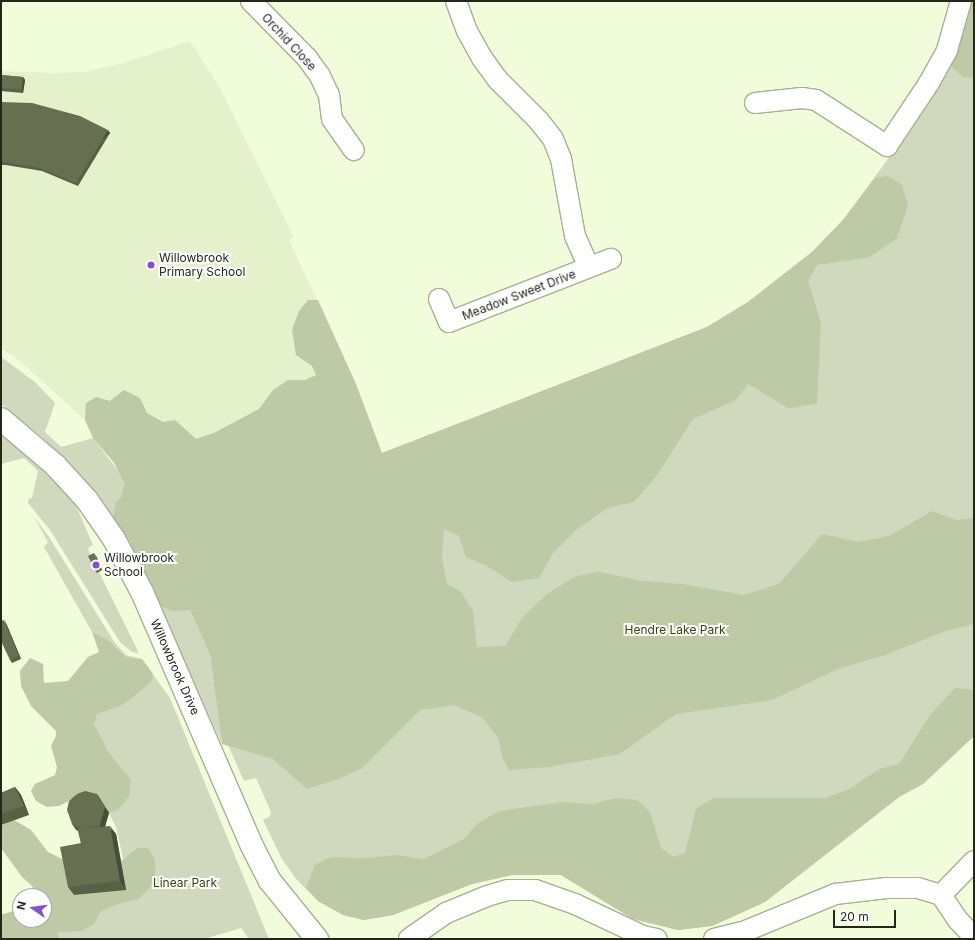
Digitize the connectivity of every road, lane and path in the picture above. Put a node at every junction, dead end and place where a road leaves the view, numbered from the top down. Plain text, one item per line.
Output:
1 (251, 1) edge
2 (456, 1) edge
3 (961, 1) edge
4 (755, 103) dead end
5 (354, 150) dead end
6 (611, 259) dead end
7 (589, 268) junction
8 (439, 299) dead end
9 (1, 419) edge
10 (974, 861) edge
11 (941, 895) junction
12 (974, 937) edge
13 (647, 938) edge
14 (316, 939) edge
15 (409, 939) edge
16 (714, 939) edge

1 - 5 street, Orchid Close
2 - 7 street, Meadow Sweet Drive
3 - 4 street
6 - 7 street, Meadow Sweet Drive
7 - 8 street, Meadow Sweet Drive
9 - 14 street, Willowbrook Drive
10 - 11 street
11 - 12 street
11 - 16 street
13 - 15 street

